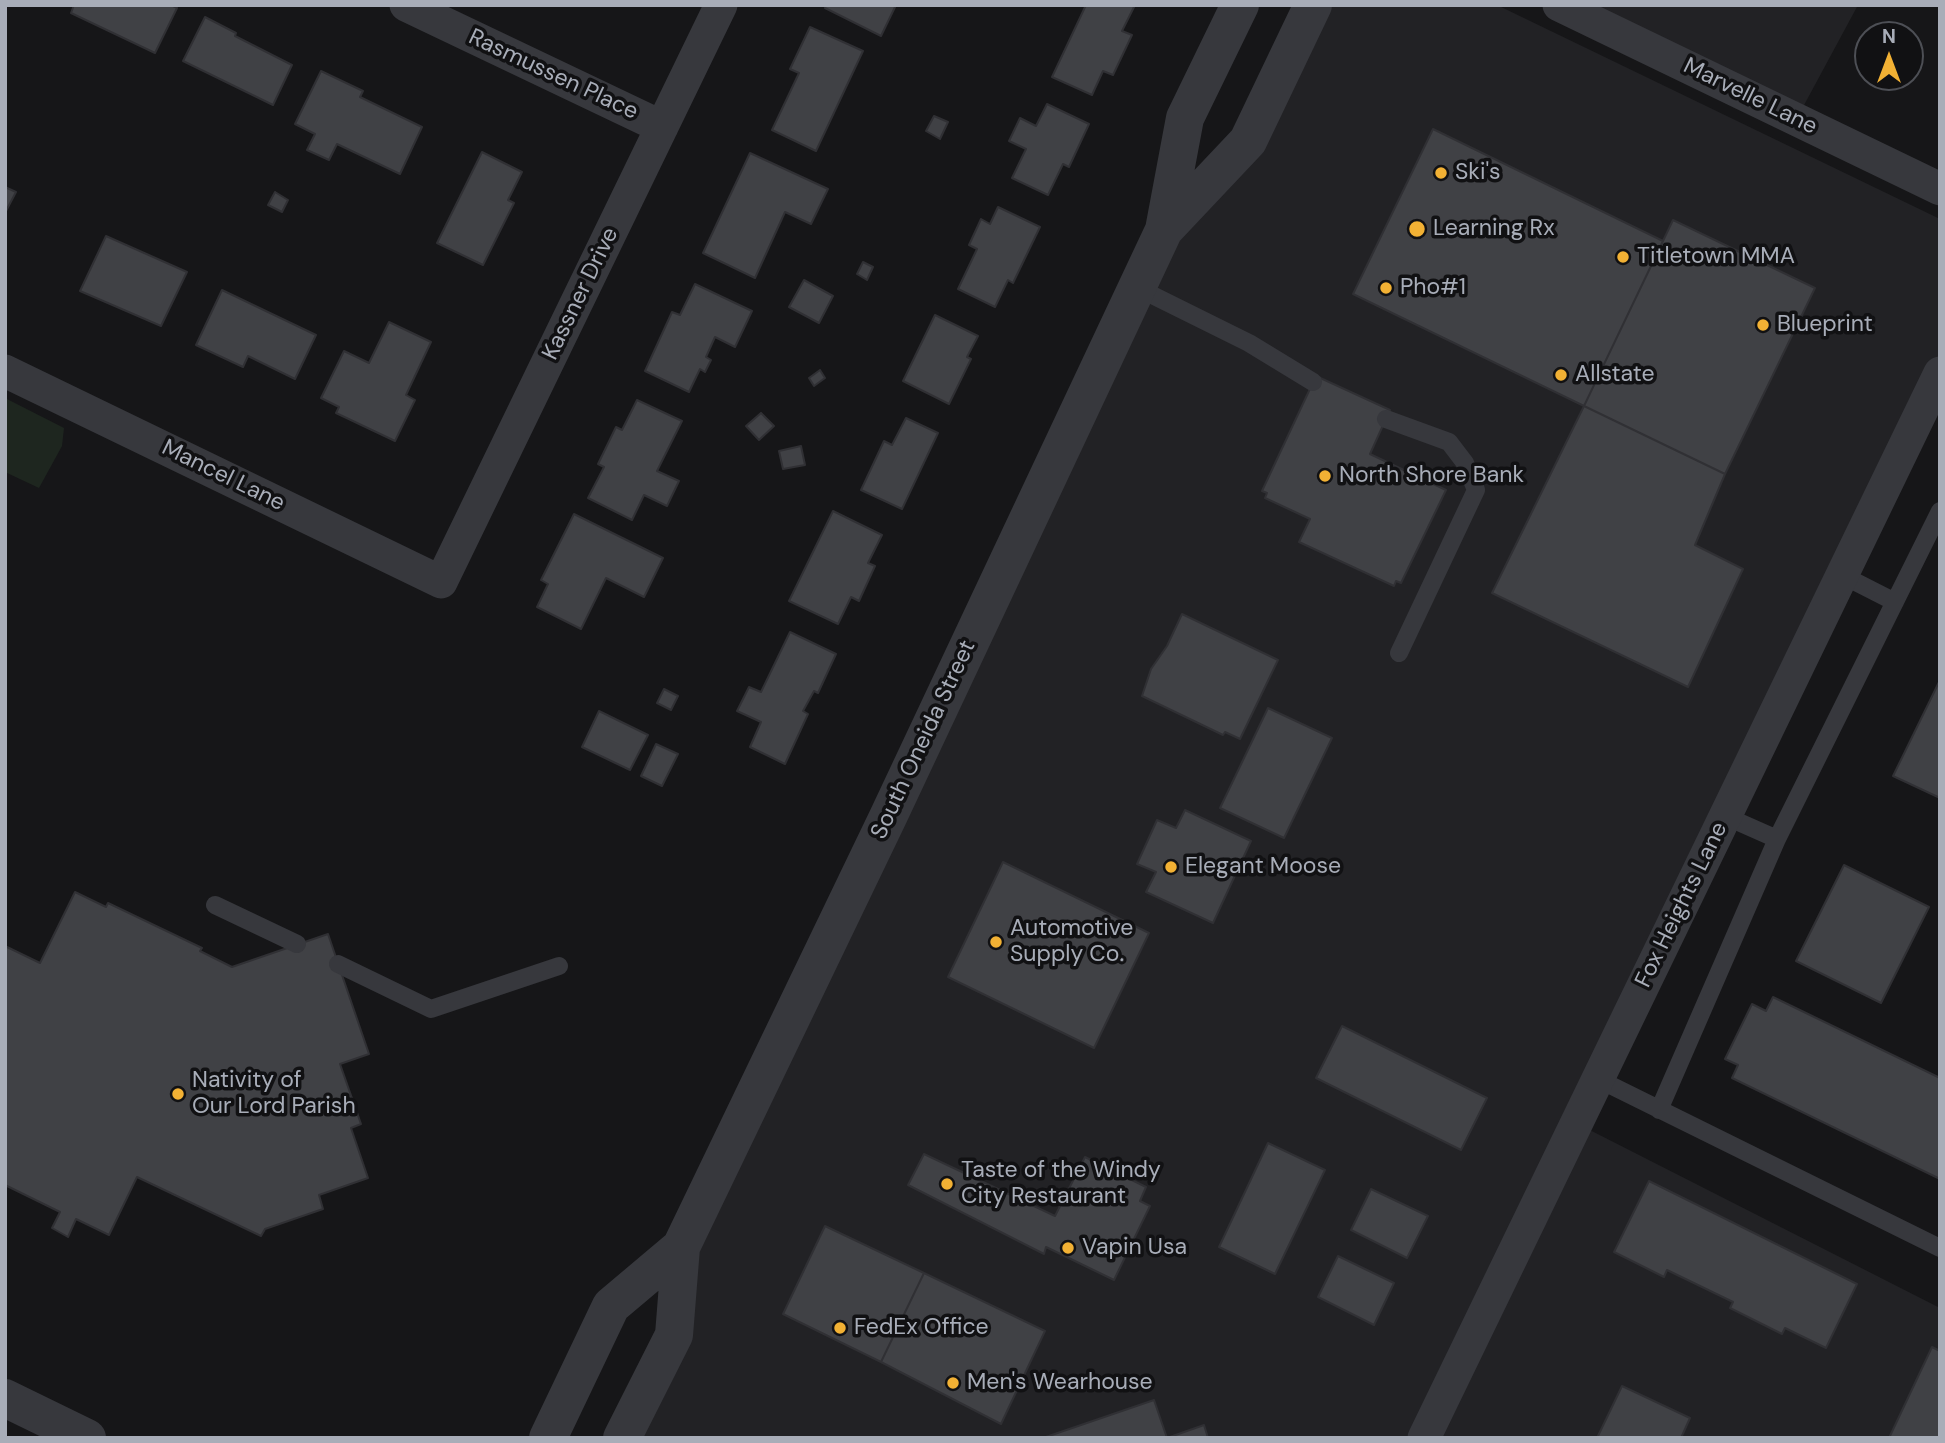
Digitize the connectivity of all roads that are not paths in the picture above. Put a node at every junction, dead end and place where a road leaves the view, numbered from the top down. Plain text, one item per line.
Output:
1 (406, 5) edge
2 (721, 5) edge
3 (1240, 5) edge
4 (1313, 5) edge
5 (1559, 5) edge
6 (662, 127) junction
7 (1940, 189) edge
8 (1164, 230) junction
9 (1136, 287) junction
10 (5, 371) edge
11 (1940, 373) edge
12 (1313, 383) dead end
13 (1386, 419) dead end
14 (1940, 511) edge
15 (1842, 575) junction
16 (441, 582) joint
17 (1895, 602) junction
18 (1399, 653) dead end
19 (1725, 816) junction
20 (1777, 839) junction
21 (215, 905) dead end
22 (297, 944) dead end
23 (338, 964) dead end
24 (559, 966) dead end
25 (1598, 1079) junction
26 (1659, 1110) junction
27 (681, 1247) junction
28 (1940, 1248) edge
29 (5, 1398) edge
30 (87, 1438) edge
31 (548, 1438) edge
32 (622, 1438) edge
33 (1424, 1438) edge

1 - 6 street, Rasmussen Place
2 - 6 street, Kassner Drive
3 - 8 street, South Oneida Street
4 - 8 street, South Oneida Street
5 - 7 street, Marvelle Lane
6 - 16 street, Kassner Drive
8 - 9 street, South Oneida Street
9 - 12 lane
9 - 27 street, South Oneida Street
10 - 16 street, Mancel Lane
11 - 15 street, Fox Heights Lane
13 - 18 lane
14 - 17 lane
15 - 17 lane
15 - 19 street, Fox Heights Lane
17 - 20 lane
19 - 20 lane
19 - 25 street, Fox Heights Lane
20 - 26 lane
21 - 22 lane
23 - 24 lane
25 - 26 lane
25 - 33 street, Fox Heights Lane
26 - 28 lane
27 - 31 street, South Oneida Street
27 - 32 street, South Oneida Street
29 - 30 street

